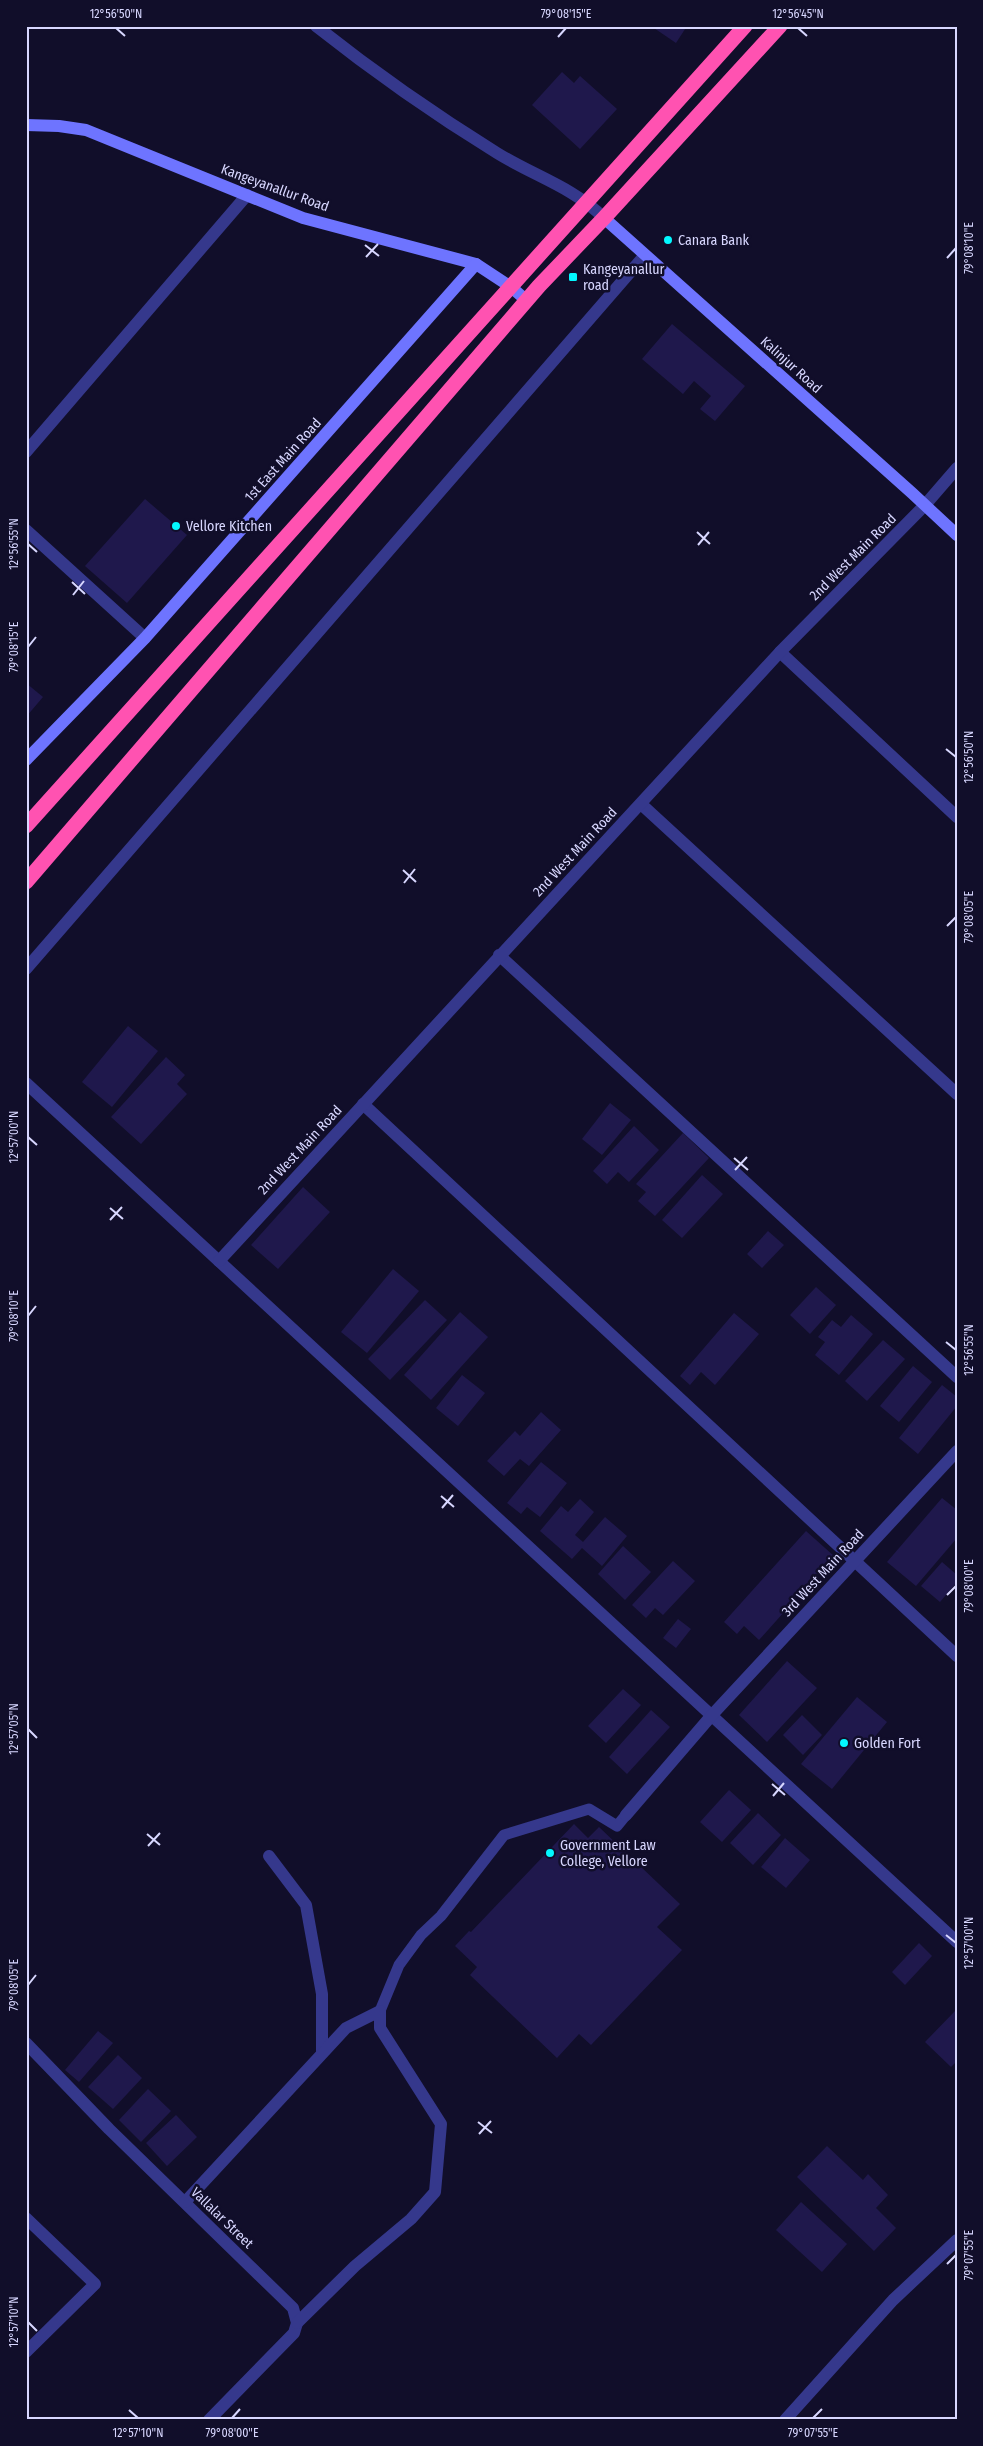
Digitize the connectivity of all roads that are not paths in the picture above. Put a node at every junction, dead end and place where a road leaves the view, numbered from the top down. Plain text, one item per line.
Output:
1 (316, 26) edge
2 (746, 26) edge
3 (780, 26) edge
4 (26, 125) edge
5 (247, 195) junction
6 (586, 200) junction
7 (604, 218) junction
8 (645, 255) junction
9 (476, 264) junction
10 (511, 287) junction
11 (526, 300) junction
12 (26, 452) edge
13 (957, 468) edge
14 (925, 505) junction
15 (26, 530) edge
16 (957, 535) edge
17 (145, 638) junction
18 (780, 652) junction
19 (26, 760) edge
20 (641, 804) junction
21 (957, 817) edge
22 (26, 826) edge
23 (26, 882) edge
24 (499, 955) junction
25 (26, 969) edge
26 (26, 1083) edge
27 (957, 1094) edge
28 (363, 1104) junction
29 (219, 1261) junction
30 (957, 1377) edge
31 (957, 1451) edge
32 (855, 1561) junction
33 (957, 1656) edge
34 (712, 1715) junction
35 (626, 1815) joint
36 (269, 1856) dead end
37 (957, 1942) edge
38 (380, 2010) junction
39 (26, 2043) edge
40 (322, 2052) junction
41 (184, 2202) junction
42 (26, 2218) edge
43 (957, 2240) edge
44 (297, 2323) junction
45 (26, 2352) edge
46 (209, 2420) edge
47 (785, 2420) edge

1 - 6 street
2 - 6 highway
3 - 7 highway
4 - 5 street, Kangeyanallur Road
5 - 9 street, Kangeyanallur Road
5 - 12 street
6 - 7 street
6 - 10 highway
7 - 8 street, Kalinjur Road
7 - 11 highway
8 - 14 street, Kalinjur Road
8 - 25 street
9 - 10 street, Kangeyanallur Road
9 - 17 street, 1st East Main Road
10 - 11 street, Kangeyanallur Road
10 - 22 highway
11 - 23 highway
13 - 14 street, 2nd West Main Road
14 - 16 street, Kalinjur Road
14 - 18 street, 2nd West Main Road
15 - 17 street
17 - 19 street, 1st East Main Road
18 - 20 street, 2nd West Main Road
18 - 21 street
20 - 24 street, 2nd West Main Road
20 - 27 street
24 - 28 street, 2nd West Main Road
24 - 30 street
26 - 29 street
28 - 29 street, 2nd West Main Road
28 - 32 street
29 - 34 street
31 - 32 street, 3rd West Main Road
32 - 33 street
32 - 34 street, 3rd West Main Road
34 - 35 street, 3rd West Main Road
34 - 37 street
35 - 38 lane
36 - 40 street
38 - 40 street
38 - 44 street
39 - 41 street, Vallalar Street
40 - 41 street
41 - 44 street, Vallalar Street
42 - 45 street
43 - 47 street
44 - 46 street

